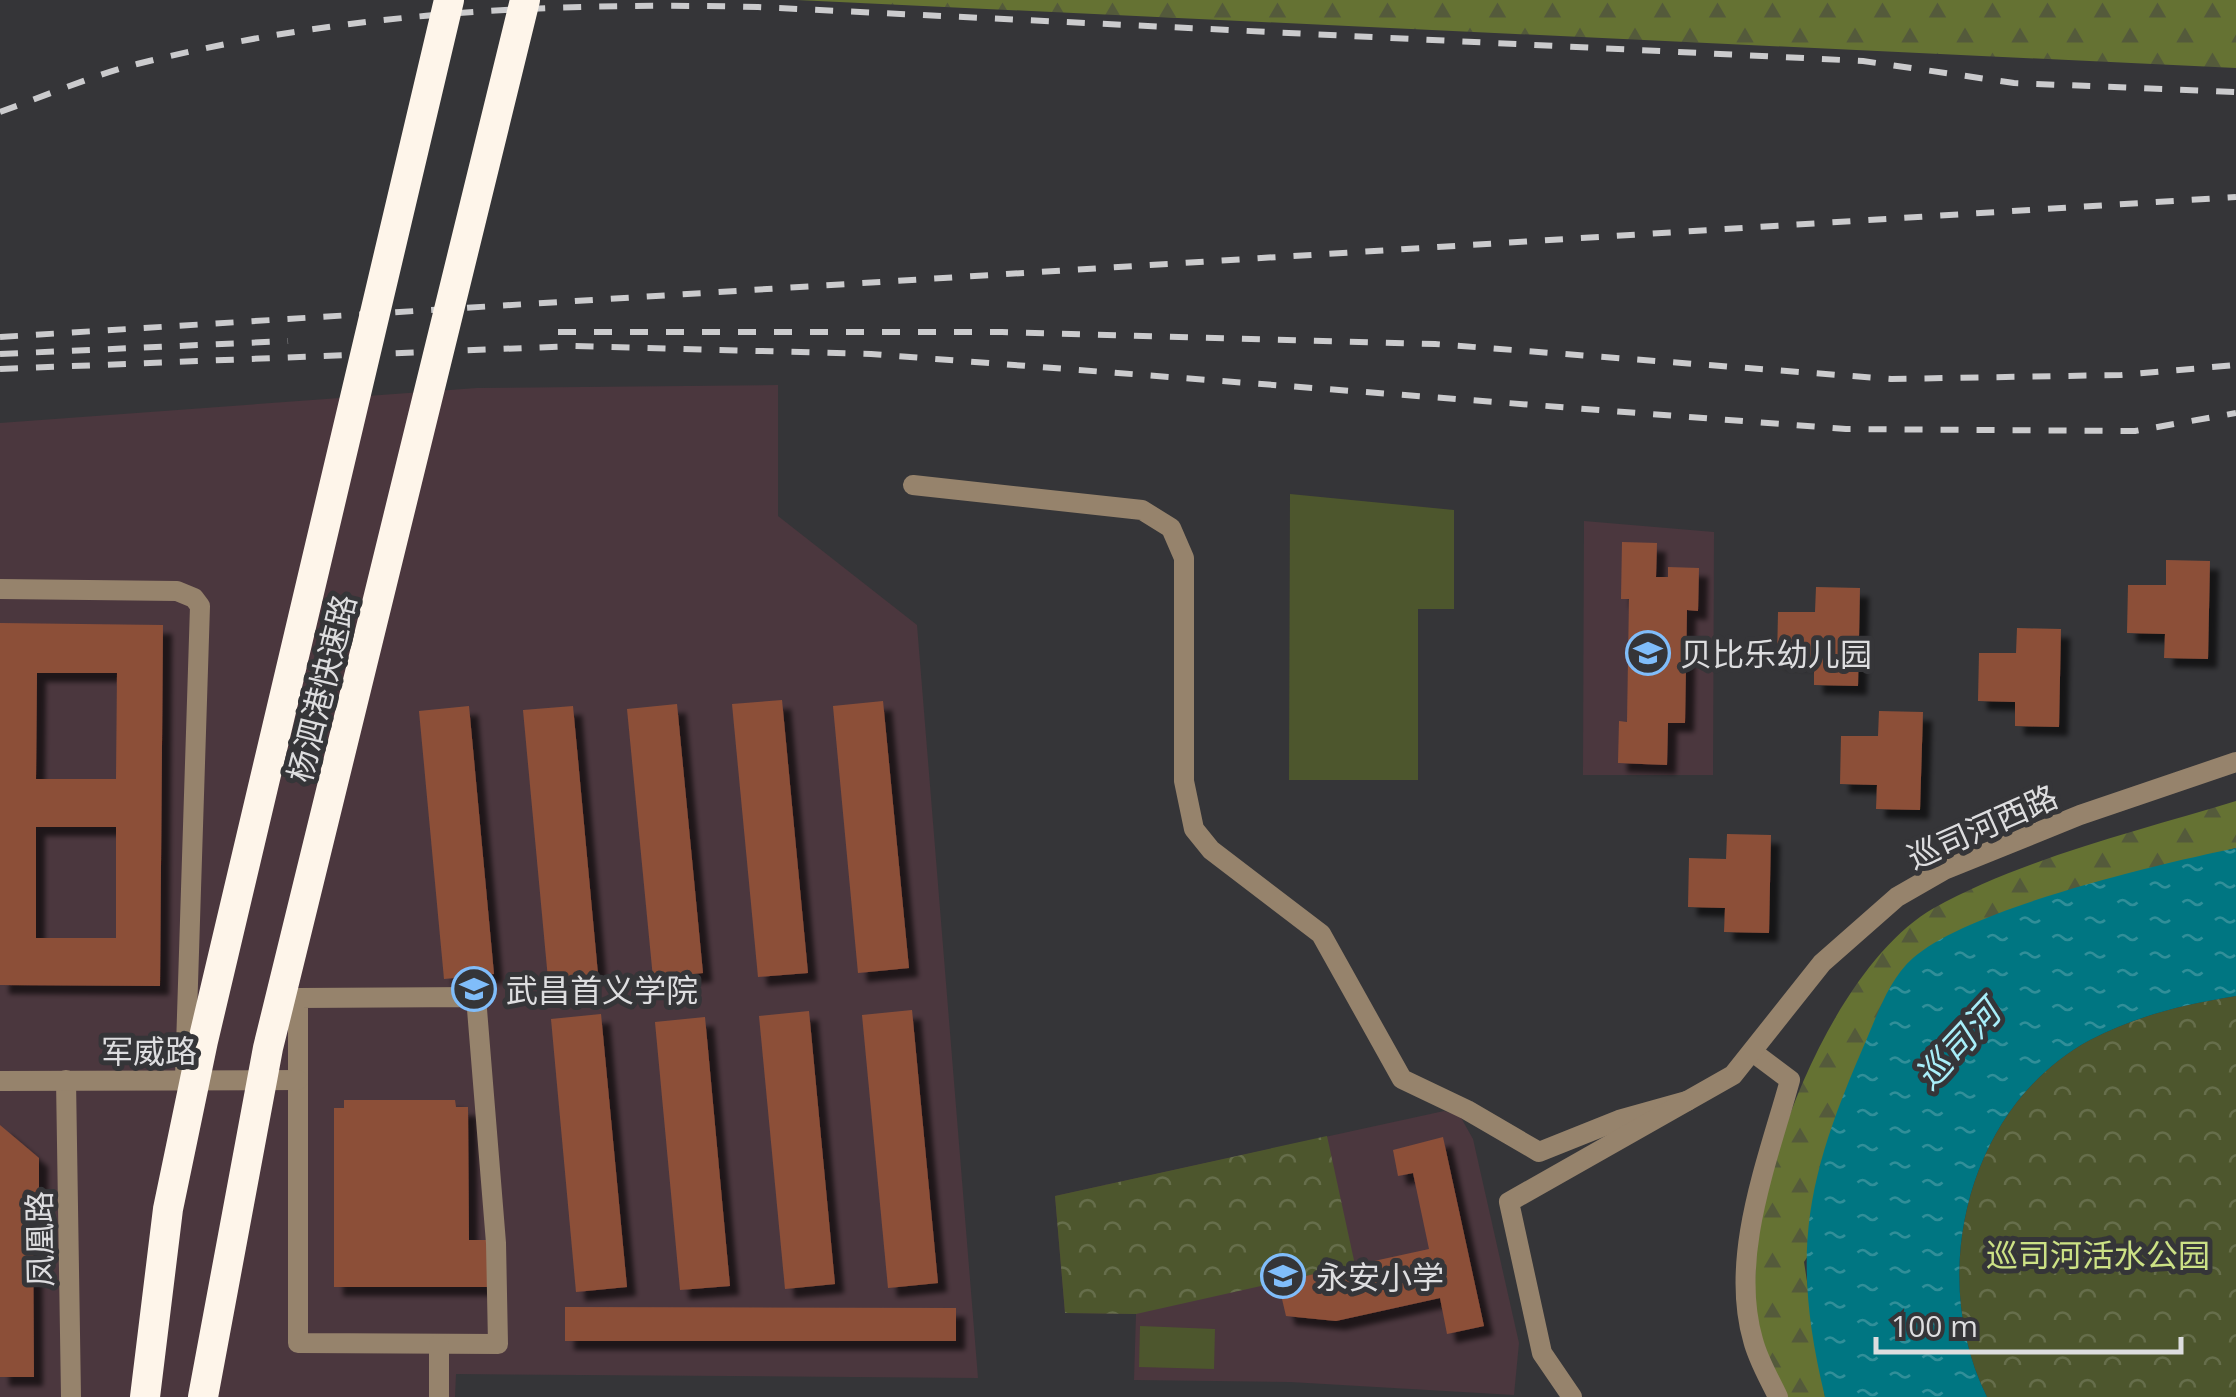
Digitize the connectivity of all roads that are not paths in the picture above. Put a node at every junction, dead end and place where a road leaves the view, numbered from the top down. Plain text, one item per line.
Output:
1 (448, 0) edge
2 (525, 0) edge
3 (914, 484) dead end
4 (0, 589) edge
5 (2236, 762) edge
6 (1754, 1053) junction
7 (0, 1080) edge
8 (66, 1080) junction
9 (185, 1080) junction
10 (298, 1080) junction
11 (1686, 1101) junction
12 (439, 1344) junction
13 (72, 1397) edge
14 (145, 1397) edge
15 (203, 1397) edge
16 (438, 1397) edge
17 (1572, 1397) edge
18 (1778, 1397) edge

1 - 14 highway, 杨泗港快速路, bridge
2 - 15 highway, 杨泗港快速路, bridge
3 - 11 street
4 - 9 street
5 - 6 street, 巡司河西路
6 - 11 street, 巡司河西路
6 - 18 street
7 - 8 street, 军威路
8 - 9 street, 军威路
8 - 13 street, 凤凰路
9 - 10 street, 军威路
10 - 12 street
10 - 12 street
11 - 17 street
12 - 16 street

